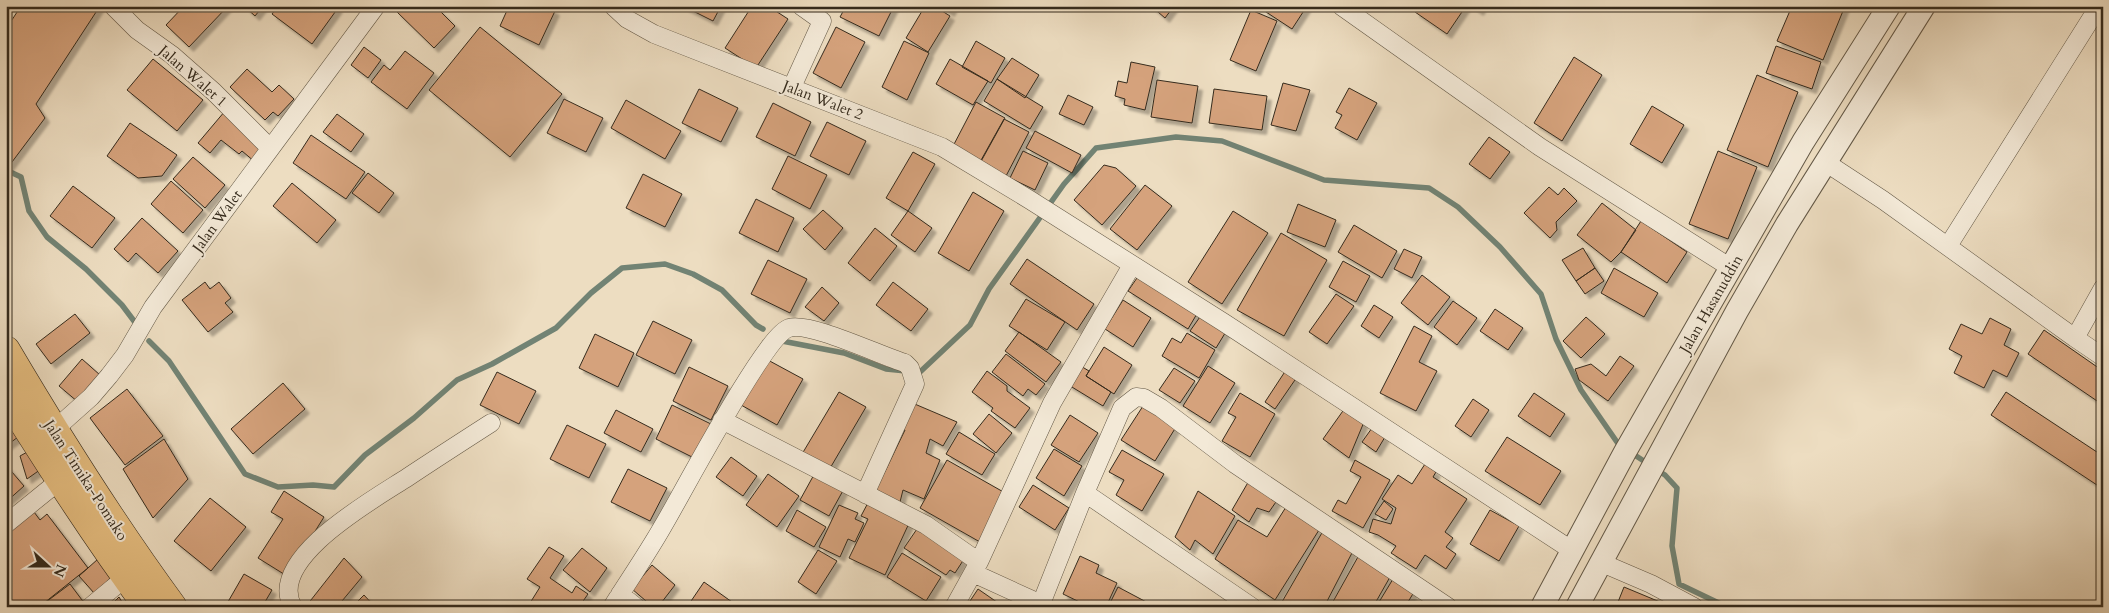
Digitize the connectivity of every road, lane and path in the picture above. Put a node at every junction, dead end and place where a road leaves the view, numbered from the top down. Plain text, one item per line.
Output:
1 (113, 6) edge
2 (376, 6) edge
3 (613, 6) edge
4 (802, 6) edge
5 (1341, 6) edge
6 (1889, 6) edge
7 (1924, 6) edge
8 (2099, 6) edge
9 (826, 13) edge
10 (792, 87) junction
11 (270, 148) junction
12 (1825, 162) junction
13 (1948, 246) junction
14 (1132, 265) junction
15 (1731, 268) junction
16 (2103, 288) edge
17 (2075, 338) junction
18 (6, 350) edge
19 (2103, 357) edge
20 (6, 395) edge
21 (722, 420) junction
22 (491, 424) dead end
23 (54, 430) junction
24 (59, 481) junction
25 (1085, 493) junction
26 (865, 494) junction
27 (6, 524) edge
28 (1573, 551) junction
29 (1602, 563) junction
30 (976, 567) junction
31 (125, 578) junction
32 (616, 601) edge
33 (90, 607) edge
34 (148, 607) edge
35 (172, 607) edge
36 (293, 607) edge
37 (636, 607) edge
38 (954, 607) edge
39 (1252, 607) edge
40 (1448, 607) edge
41 (1542, 607) edge
42 (1578, 607) edge
43 (1694, 607) edge

1 - 11 street, Jalan Walet 1
2 - 11 street, Jalan Walet
3 - 10 street, Jalan Walet 2
4 - 9 street
5 - 15 street
6 - 15 street, Jalan Hasanuddin
7 - 12 street, Jalan Hasanuddin
8 - 13 street
9 - 10 street
10 - 14 street, Jalan Walet 2
11 - 23 street, Jalan Walet
12 - 13 street
12 - 29 street, Jalan Hasanuddin
13 - 17 street
14 - 28 street, Jalan Walet 2
14 - 30 street
15 - 28 street, Jalan Hasanuddin
16 - 17 street
17 - 19 street
18 - 23 highway, Jalan Timika-Pomako
20 - 24 highway, Jalan Timika-Pomako
21 - 26 street
21 - 26 street
21 - 32 street
22 - 36 street
23 - 35 highway, Jalan Timika-Pomako
24 - 27 street
24 - 31 highway, Jalan Timika-Pomako
25 - 30 street
25 - 39 street
25 - 40 street
26 - 30 street
28 - 41 street, Jalan Hasanuddin
29 - 42 street, Jalan Hasanuddin
29 - 43 street
30 - 38 street
31 - 33 street
31 - 34 highway, Jalan Timika-Pomako
32 - 37 street

